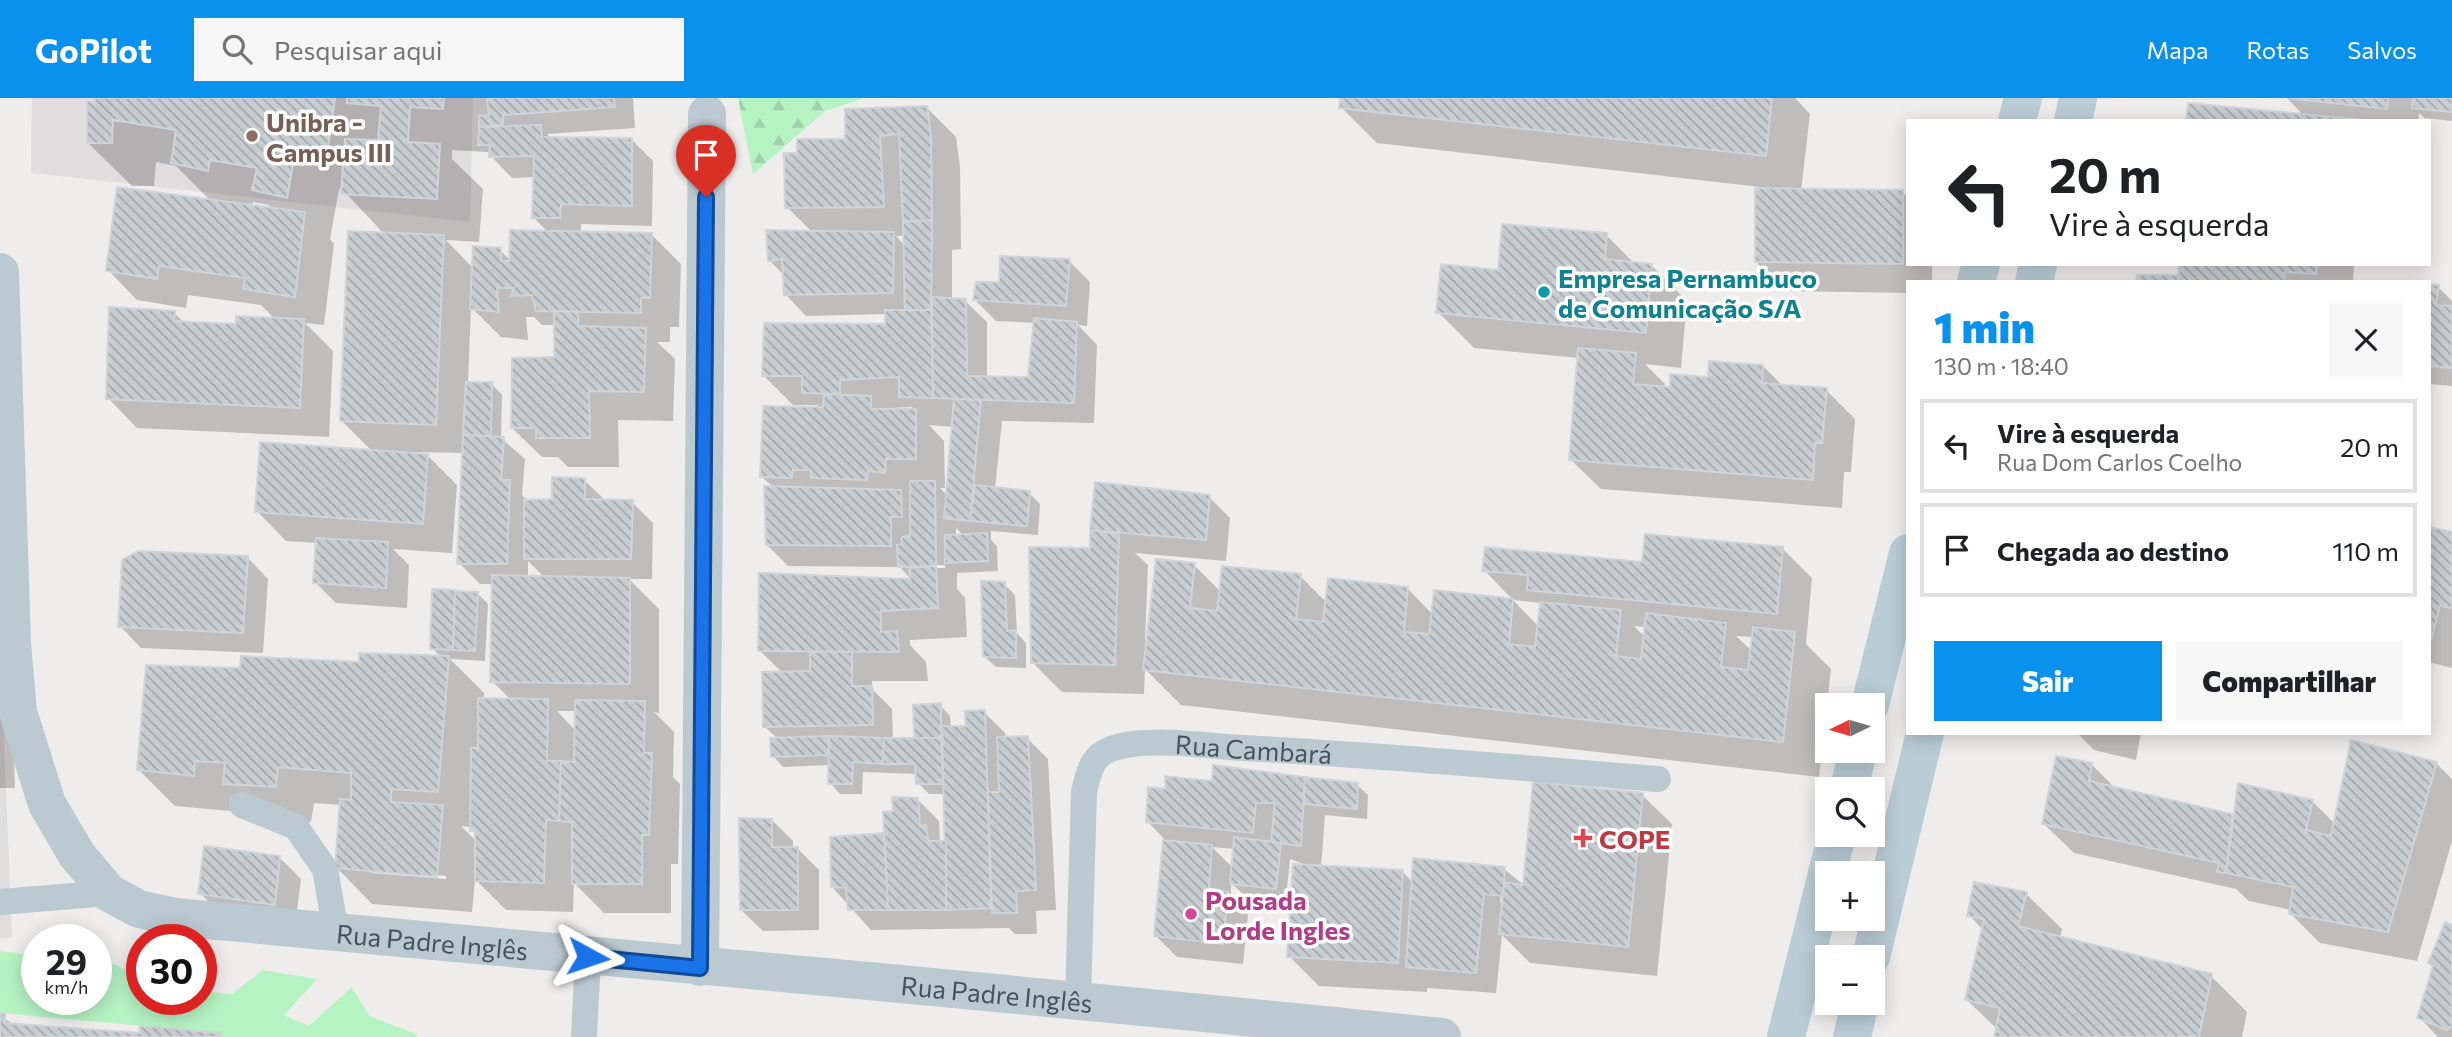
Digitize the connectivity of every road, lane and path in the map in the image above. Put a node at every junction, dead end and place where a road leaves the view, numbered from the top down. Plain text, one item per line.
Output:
1 (2022, 98) edge
2 (2078, 98) edge
3 (707, 114) dead end
4 (2017, 119) edge
5 (2073, 119) edge
6 (0, 272) edge
7 (1906, 561) edge
8 (1873, 693) edge
9 (1925, 735) edge
10 (1658, 779) dead end
11 (242, 805) dead end
12 (109, 893) junction
13 (0, 902) edge
14 (1815, 922) edge
15 (336, 932) junction
16 (1874, 945) edge
17 (588, 957) junction
18 (700, 968) junction
19 (1078, 999) junction
20 (1857, 1015) edge
21 (584, 1037) edge
22 (1442, 1037) edge
23 (1786, 1037) edge
24 (1852, 1037) edge

1 - 4 main road
2 - 5 main road
3 - 18 street
6 - 12 street, Rua Padre Inglês
7 - 8 main road
9 - 16 main road
10 - 19 lane, Rua Cambará
11 - 15 lane
12 - 13 lane
12 - 15 street, Rua Padre Inglês
14 - 23 main road
15 - 17 street, Rua Padre Inglês
17 - 18 street, Rua Padre Inglês
17 - 21 lane
18 - 19 street, Rua Padre Inglês
19 - 22 street, Rua Padre Inglês
20 - 24 main road

